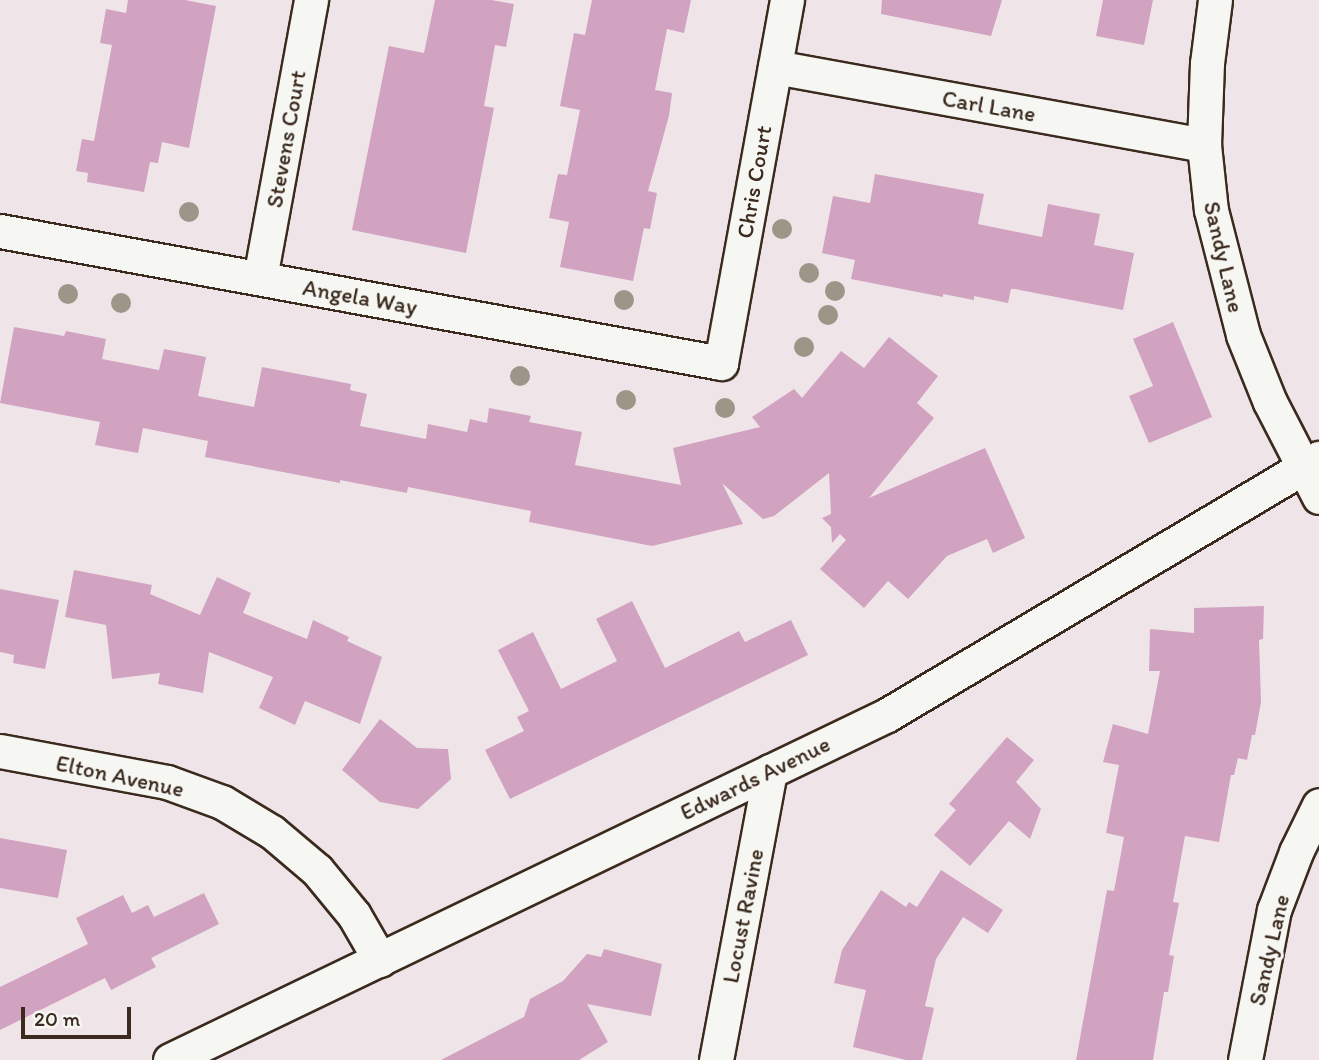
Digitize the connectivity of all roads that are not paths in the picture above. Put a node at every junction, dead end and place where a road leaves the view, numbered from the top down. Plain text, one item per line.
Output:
1 (311, 0) edge
2 (788, 0) edge
3 (1215, 0) edge
4 (775, 67) junction
5 (1204, 145) junction
6 (0, 231) edge
7 (260, 278) junction
8 (721, 363) joint
9 (1311, 463) edge
10 (1319, 497) edge
11 (0, 751) edge
12 (770, 771) junction
13 (1319, 805) edge
14 (380, 960) junction
15 (170, 1060) edge
16 (716, 1060) edge
17 (1245, 1060) edge

1 - 7 street, Stevens Court
2 - 4 street, Chris Court
3 - 5 street, Sandy Lane
4 - 5 street, Carl Lane
4 - 8 street, Chris Court
5 - 9 street, Sandy Lane
6 - 7 street, Angela Way
7 - 8 street, Angela Way
9 - 10 street, Sandy Lane
9 - 12 street, Edwards Avenue
11 - 14 street, Elton Avenue
12 - 14 street, Edwards Avenue
12 - 16 street, Locust Ravine
13 - 17 street, Sandy Lane
14 - 15 street, Edwards Avenue

